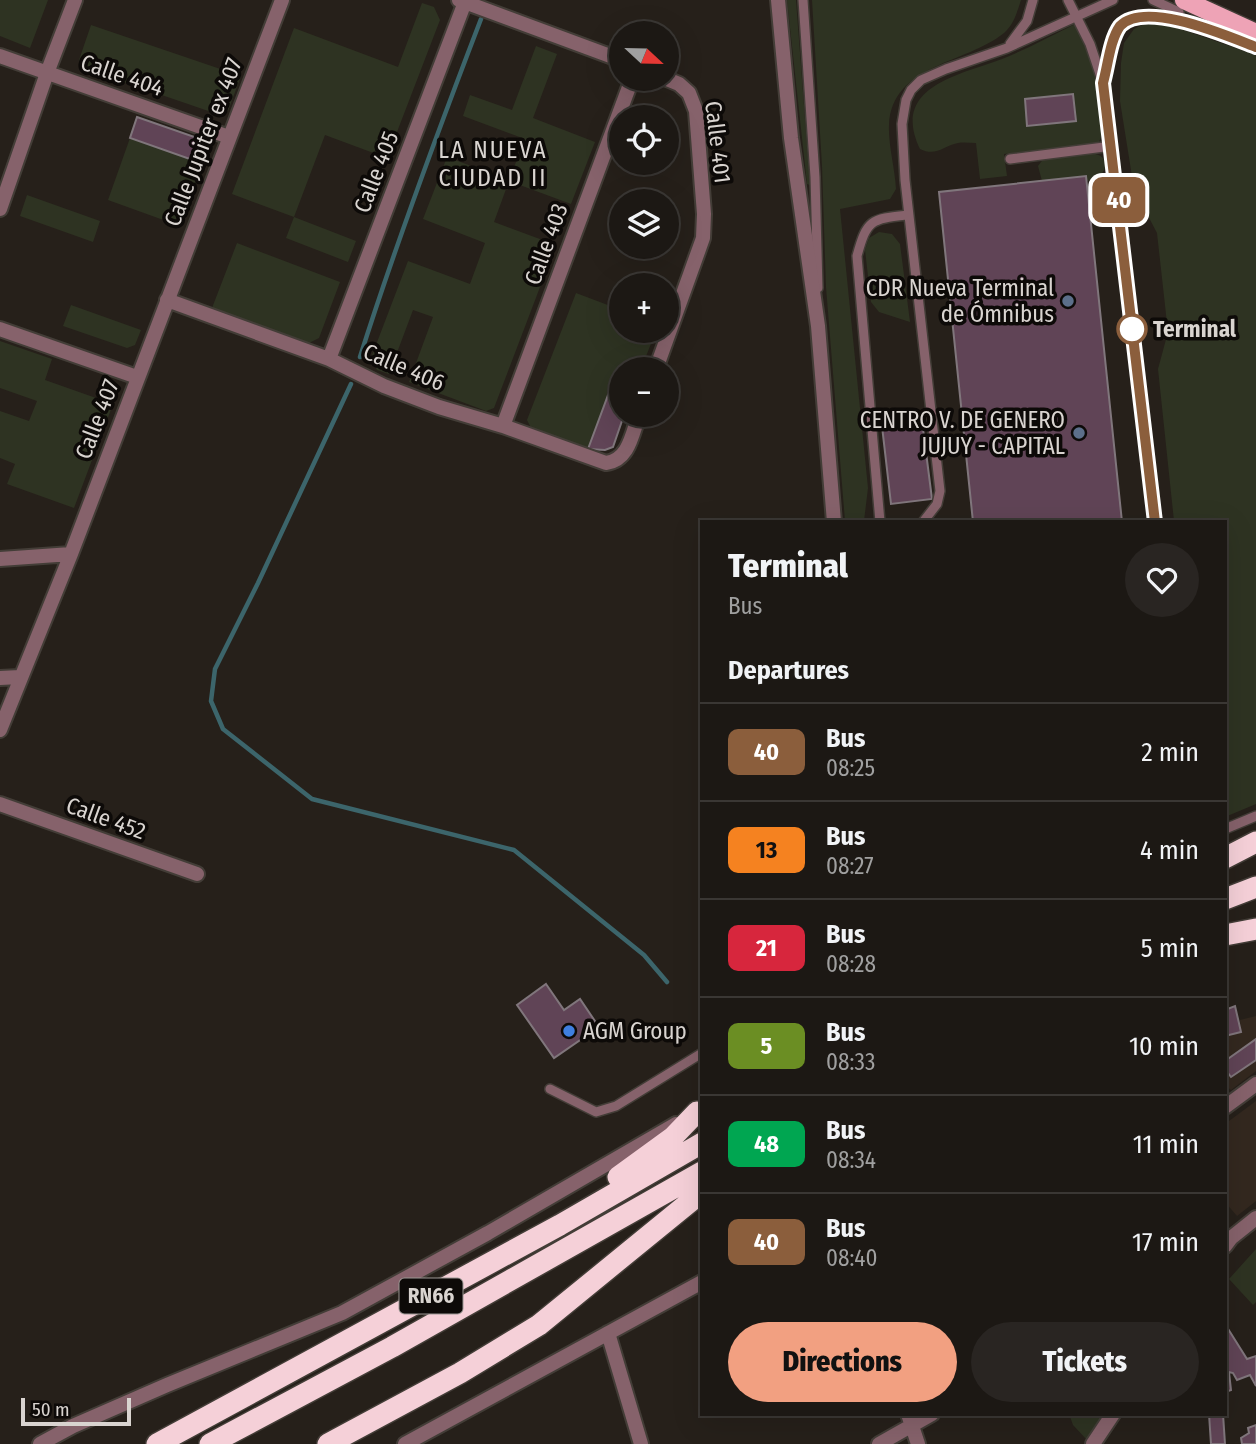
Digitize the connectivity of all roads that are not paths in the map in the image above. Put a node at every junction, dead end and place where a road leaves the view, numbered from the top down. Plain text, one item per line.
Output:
1 (75, 0) edge
2 (282, 0) edge
3 (778, 0) edge
4 (803, 0) edge
5 (1033, 0) edge
6 (1068, 0) edge
7 (1113, 0) edge
8 (1153, 0) edge
9 (1184, 0) edge
10 (462, 1) edge
11 (1077, 17) junction
12 (1256, 33) edge
13 (1224, 35) junction
14 (1256, 47) edge
15 (1007, 48) junction
16 (0, 56) edge
17 (609, 56) edge
18 (47, 73) junction
19 (1103, 83) junction
20 (679, 86) edge
21 (628, 91) edge
22 (229, 137) junction
23 (1112, 146) junction
24 (1010, 159) dead end
25 (0, 209) edge
26 (908, 215) junction
27 (167, 300) junction
28 (818, 326) junction
29 (0, 329) edge
30 (660, 357) edge
31 (329, 359) junction
32 (137, 377) junction
33 (503, 426) junction
34 (635, 427) edge
35 (834, 520) edge
36 (880, 520) edge
37 (924, 520) edge
38 (1155, 520) edge
39 (71, 554) junction
40 (0, 559) edge
41 (20, 677) junction
42 (0, 678) edge
43 (0, 730) edge
44 (0, 804) edge
45 (1256, 816) edge
46 (1227, 829) edge
47 (1256, 842) edge
48 (1227, 857) edge
49 (197, 874) dead end
50 (1256, 887) edge
51 (1227, 898) edge
52 (1256, 929) edge
53 (1227, 935) edge
54 (700, 1054) edge
55 (1256, 1084) edge
56 (550, 1089) dead end
57 (1227, 1106) edge
58 (699, 1110) edge
59 (700, 1144) edge
60 (700, 1173) edge
61 (700, 1194) edge
62 (1256, 1218) edge
63 (560, 1225) junction
64 (1227, 1238) edge
65 (700, 1283) edge
66 (608, 1333) junction
67 (1113, 1416) edge
68 (910, 1420) edge
69 (40, 1444) edge
70 (157, 1444) edge
71 (209, 1444) edge
72 (328, 1444) edge
73 (405, 1444) edge
74 (641, 1444) edge
75 (878, 1444) edge
76 (918, 1444) edge
77 (1093, 1444) edge

1 - 18 street
2 - 22 street, Calle Jupiter ex 407
3 - 28 street
4 - 28 lane
5 - 15 lane
6 - 11 lane
7 - 11 lane
8 - 13 lane
9 - 12 main road
10 - 17 street
10 - 31 street, Calle 405
11 - 15 lane
11 - 19 lane
13 - 14 lane
13 - 19 lane
15 - 26 lane
16 - 18 street, Calle 404
18 - 22 street, Calle 404
18 - 25 street
19 - 23 lane
20 - 30 street, Calle 401
21 - 33 street, Calle 403
22 - 27 street, Calle Jupiter ex 407
23 - 24 lane
23 - 38 lane
26 - 36 lane
26 - 37 lane
27 - 31 street, Calle 406
27 - 32 street, Calle 407
28 - 35 street
29 - 32 street
31 - 33 street, Calle 406
32 - 39 street, Calle 407
33 - 34 street, Calle 406
39 - 40 street
39 - 41 street
41 - 42 street
41 - 43 street
44 - 49 street, Calle 452
45 - 46 lane
47 - 48 highway
50 - 51 highway
52 - 53 highway
54 - 56 lane
55 - 57 street
58 - 63 highway
58 - 69 street
59 - 63 highway, RN66
60 - 71 highway, RN66
61 - 72 highway
62 - 64 street
63 - 70 highway, RN66
65 - 66 street
66 - 73 street
66 - 74 street
67 - 77 street
68 - 75 street
68 - 76 street

